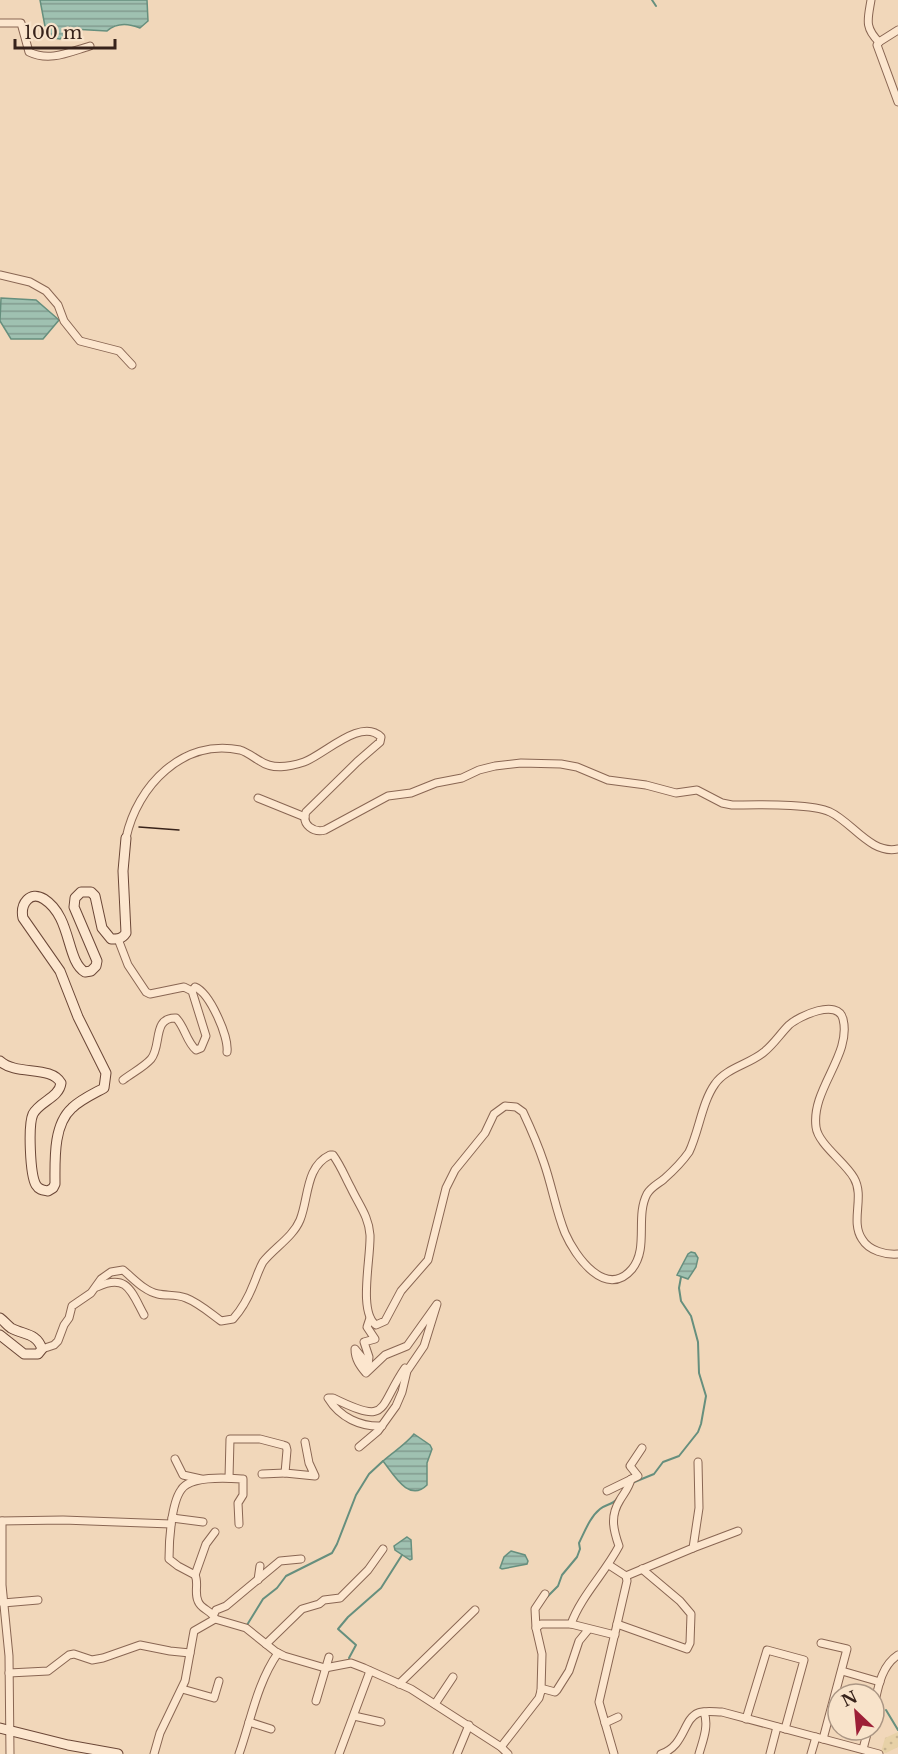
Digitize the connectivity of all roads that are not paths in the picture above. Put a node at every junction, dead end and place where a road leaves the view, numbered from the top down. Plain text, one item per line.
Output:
1 (871, 0) edge
2 (0, 22) edge
3 (898, 30) edge
4 (879, 42) junction
5 (90, 46) dead end
6 (898, 102) edge
7 (0, 275) edge
8 (132, 365) dead end
9 (258, 798) dead end
10 (304, 816) junction
11 (126, 838) joint
12 (898, 849) edge
13 (118, 939) junction
14 (192, 991) junction
15 (227, 1052) dead end
16 (0, 1061) edge
17 (123, 1080) dead end
18 (898, 1254) edge
19 (97, 1287) junction
20 (144, 1315) dead end
21 (0, 1318) edge
22 (370, 1318) junction
23 (378, 1325) junction
24 (0, 1335) edge
25 (375, 1339) junction
26 (42, 1349) junction
27 (412, 1363) junction
28 (382, 1426) junction
29 (305, 1442) dead end
30 (359, 1447) dead end
31 (642, 1448) dead end
32 (175, 1459) dead end
33 (698, 1462) dead end
34 (285, 1473) junction
35 (262, 1474) dead end
36 (229, 1478) junction
37 (201, 1479) junction
38 (630, 1483) junction
39 (608, 1491) dead end
40 (1, 1521) edge
41 (172, 1521) junction
42 (202, 1522) dead end
43 (239, 1524) dead end
44 (738, 1531) dead end
45 (215, 1532) dead end
46 (693, 1548) junction
47 (383, 1549) dead end
48 (301, 1559) dead end
49 (609, 1565) junction
50 (260, 1566) dead end
51 (642, 1569) junction
52 (195, 1575) junction
53 (626, 1576) junction
54 (258, 1580) junction
55 (545, 1594) dead end
56 (38, 1600) dead end
57 (3, 1603) junction
58 (475, 1610) dead end
59 (215, 1617) junction
60 (571, 1624) junction
61 (617, 1624) junction
62 (536, 1628) junction
63 (588, 1630) junction
64 (615, 1635) junction
65 (821, 1643) dead end
66 (266, 1644) junction
67 (190, 1653) junction
68 (278, 1653) junction
69 (898, 1655) edge
70 (329, 1657) dead end
71 (326, 1668) junction
72 (370, 1671) junction
73 (842, 1671) junction
74 (9, 1673) junction
75 (453, 1677) dead end
76 (219, 1681) dead end
77 (879, 1682) joint
78 (399, 1684) junction
79 (182, 1689) junction
80 (541, 1691) junction
81 (4, 1692) edge
82 (316, 1701) dead end
83 (435, 1704) junction
84 (704, 1712) junction
85 (354, 1716) junction
86 (618, 1717) dead end
87 (746, 1719) junction
88 (249, 1722) junction
89 (381, 1722) dead end
90 (605, 1723) junction
91 (469, 1725) junction
92 (781, 1728) junction
93 (5, 1729) edge
94 (271, 1729) dead end
95 (820, 1738) junction
96 (865, 1742) edge
97 (863, 1749) junction
98 (504, 1751) edge
99 (10, 1754) edge
100 (118, 1754) edge
101 (154, 1754) edge
102 (239, 1754) edge
103 (339, 1754) edge
104 (457, 1754) edge
105 (614, 1754) edge
106 (661, 1754) edge
107 (699, 1754) edge
108 (770, 1754) edge
109 (812, 1754) edge
110 (879, 1754) edge

1 - 4 street
2 - 5 street
3 - 4 street
4 - 6 street
7 - 8 street
9 - 10 street
10 - 11 street
10 - 12 street
11 - 13 street
13 - 14 street
13 - 16 street
14 - 15 street
14 - 17 street
18 - 23 street
19 - 20 street
19 - 22 street
19 - 26 street
21 - 26 street
22 - 23 street
22 - 25 street
23 - 25 street
24 - 26 street
25 - 27 street
27 - 28 street
27 - 28 street
28 - 30 street
29 - 34 street
31 - 38 street
32 - 37 street
33 - 46 street
34 - 35 street
34 - 36 street
36 - 37 street
36 - 43 street
37 - 41 street
38 - 39 street
38 - 49 street
40 - 41 street
40 - 57 street
41 - 42 street
41 - 52 street
44 - 46 street
45 - 52 street
46 - 51 street
47 - 66 street
48 - 54 street
49 - 53 street
49 - 60 street
50 - 54 street
51 - 53 street
51 - 61 street
52 - 59 street
53 - 61 street
54 - 59 street
55 - 62 street
56 - 57 street
57 - 74 street
58 - 78 street
59 - 66 street
59 - 67 street
60 - 62 street
60 - 63 street
61 - 64 street
62 - 80 street
63 - 64 street
63 - 80 street
64 - 90 street
65 - 73 street
66 - 68 street
67 - 74 street
67 - 79 street
68 - 71 street
68 - 88 street
69 - 77 street
70 - 71 street
71 - 72 street
71 - 82 street
72 - 78 street
72 - 85 street
73 - 77 street
73 - 95 street
74 - 81 street
75 - 83 street
76 - 79 street
78 - 83 street
79 - 101 street
80 - 98 street
81 - 93 street
83 - 91 street
84 - 87 street
84 - 106 street
84 - 107 street
85 - 89 street
85 - 103 street
86 - 90 street
87 - 92 street
87 - 92 street
88 - 94 street
88 - 102 street
90 - 105 street
91 - 98 street
91 - 104 street
92 - 95 street
92 - 108 street
93 - 99 street
93 - 100 street
95 - 97 street
95 - 109 street
96 - 97 street
97 - 110 street

